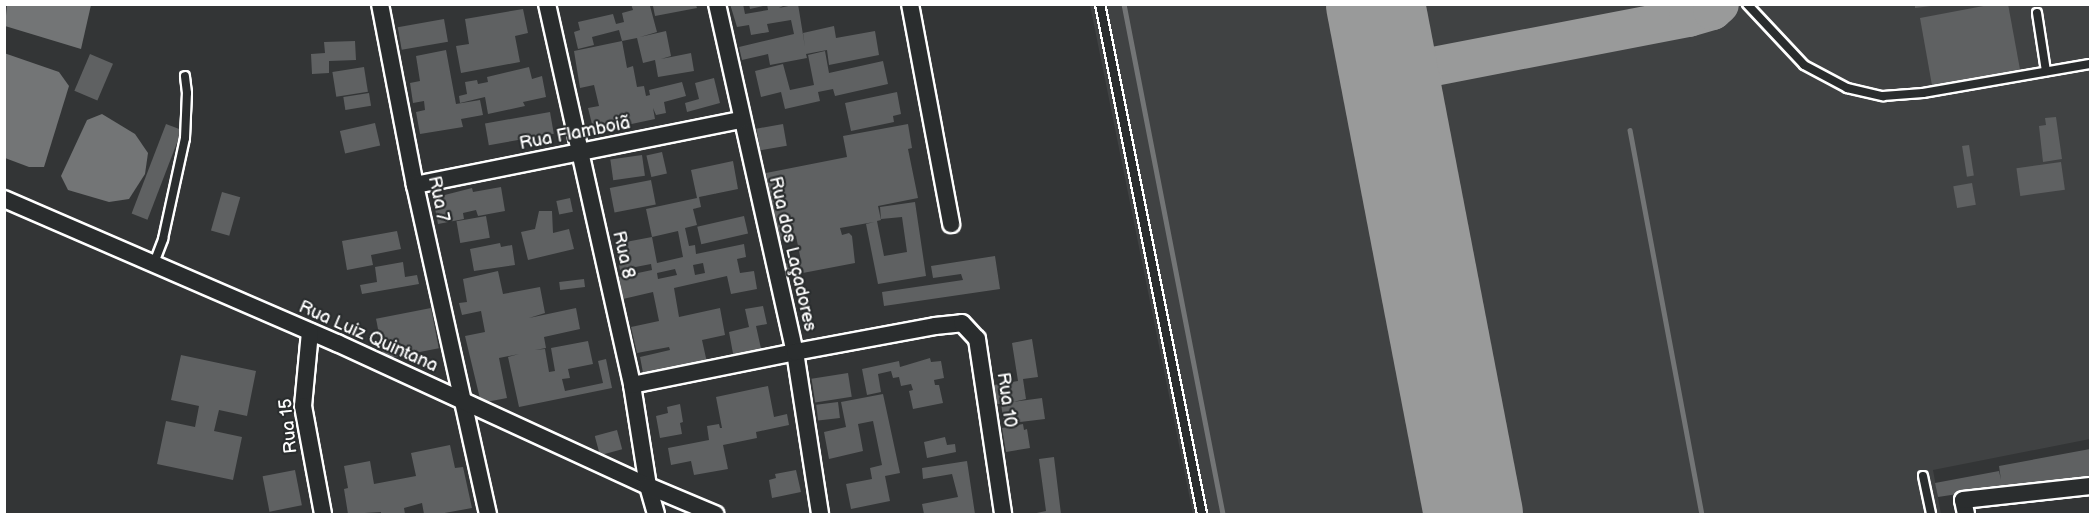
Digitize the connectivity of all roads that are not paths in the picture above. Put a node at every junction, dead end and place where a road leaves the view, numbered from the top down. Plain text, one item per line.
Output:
1 (380, 4) edge
2 (547, 4) edge
3 (717, 4) edge
4 (910, 4) edge
5 (1100, 4) edge
6 (1747, 4) edge
7 (2037, 13) dead end
8 (2091, 64) edge
9 (2046, 71) junction
10 (185, 76) dead end
11 (741, 120) junction
12 (580, 154) junction
13 (415, 185) junction
14 (4, 199) edge
15 (951, 224) dead end
16 (154, 263) junction
17 (310, 332) junction
18 (795, 351) junction
19 (632, 385) junction
20 (462, 400) junction
21 (1923, 476) dead end
22 (648, 486) junction
23 (2091, 486) edge
24 (323, 514) edge
25 (488, 514) edge
26 (656, 514) edge
27 (715, 514) edge
28 (820, 514) edge
29 (1003, 514) edge
30 (1202, 514) edge
31 (1931, 514) edge
32 (1965, 514) edge

1 - 13 street, Rua 7
2 - 12 street, Rua 8
3 - 11 street, Rua dos Laçadores
4 - 15 street
5 - 30 lane
6 - 9 lane
7 - 9 lane
8 - 9 lane
10 - 16 lane
11 - 12 street, Rua Flamboiã
11 - 18 street, Rua dos Laçadores
12 - 13 street, Rua Flamboiã
12 - 19 street, Rua 8
13 - 20 street, Rua 7
14 - 16 street, Rua Luiz Quintana
16 - 17 street, Rua Luiz Quintana
17 - 20 street, Rua Luiz Quintana
17 - 24 street, Rua 15
18 - 19 street
18 - 28 street, Rua dos Laçadores
18 - 29 street, Rua 10
19 - 22 street, Rua 8
20 - 22 street, Rua Luiz Quintana
20 - 25 street
21 - 31 lane
22 - 26 street, Rua 8
22 - 27 street, Rua Luiz Quintana
23 - 32 street

